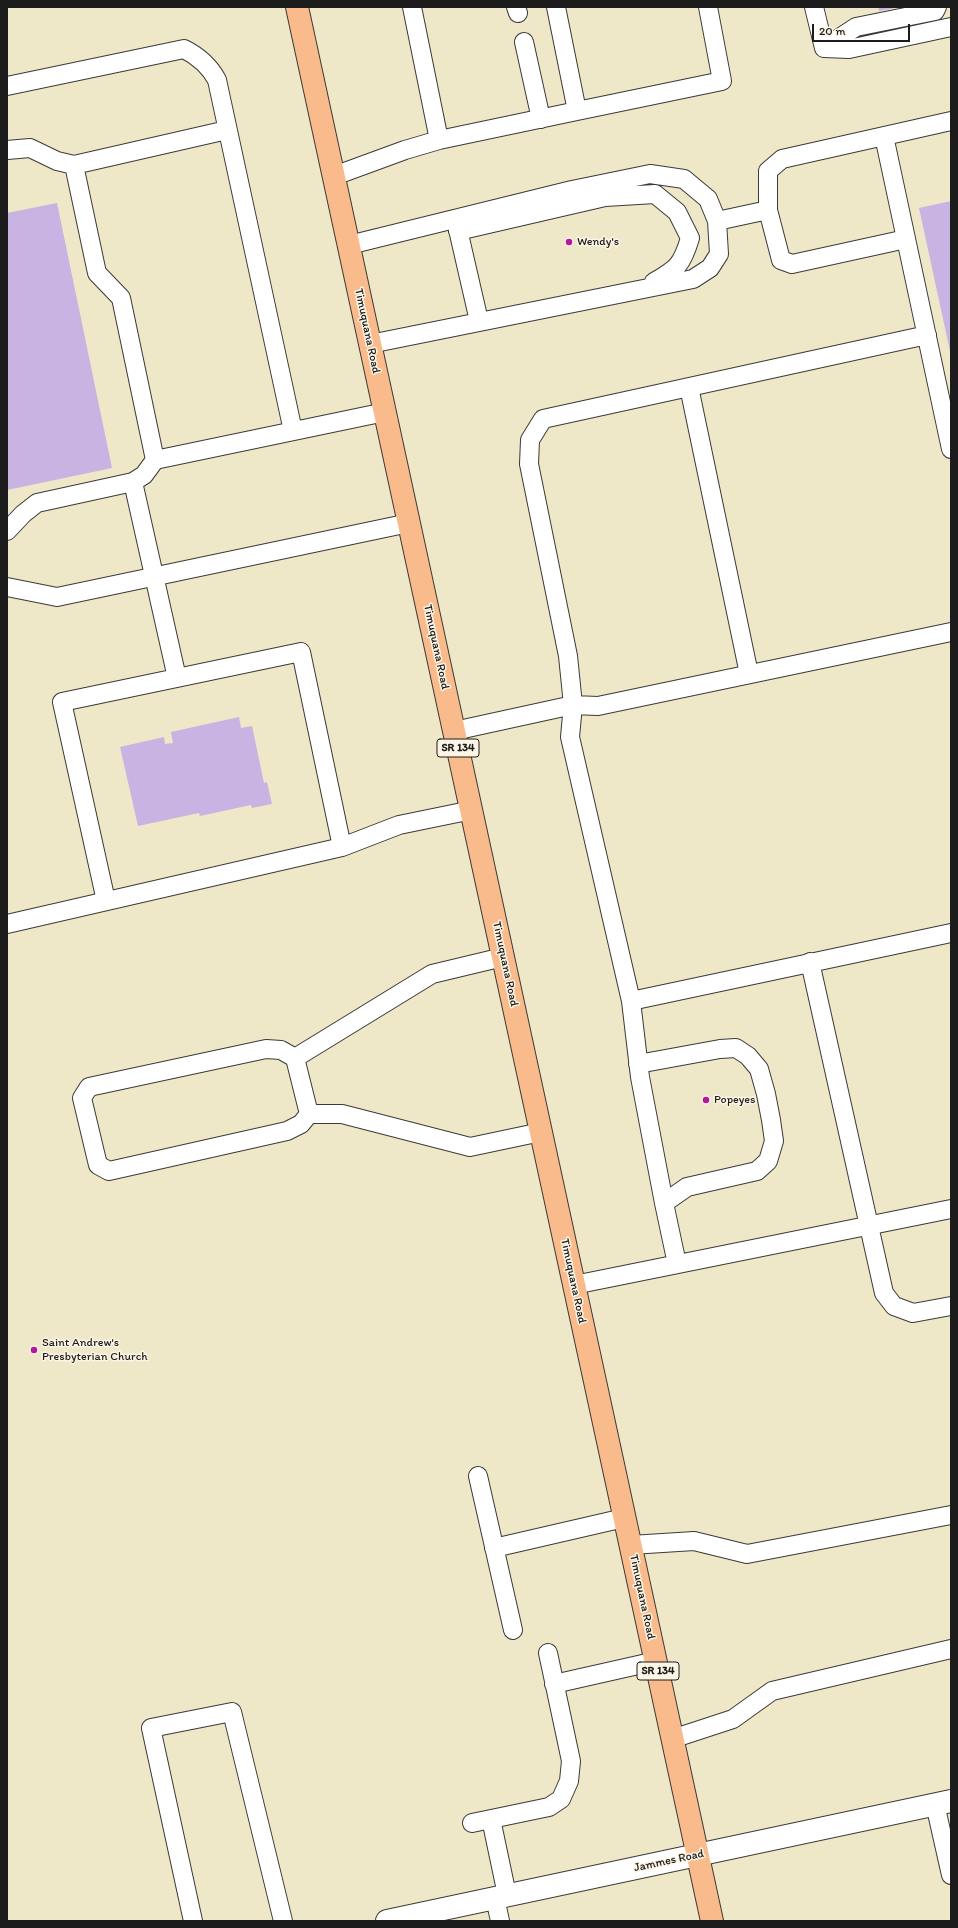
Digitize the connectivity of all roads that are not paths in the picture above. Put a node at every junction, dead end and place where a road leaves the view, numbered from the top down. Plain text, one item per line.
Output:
1 (297, 7) edge
2 (412, 7) edge
3 (556, 7) edge
4 (708, 7) edge
5 (814, 7) edge
6 (938, 7) edge
7 (951, 27) edge
8 (524, 42) dead end
9 (824, 48) junction
10 (7, 86) edge
11 (577, 111) junction
12 (541, 119) junction
13 (951, 121) edge
14 (227, 130) junction
15 (884, 136) junction
16 (439, 140) junction
17 (7, 150) edge
18 (74, 165) junction
19 (334, 176) junction
20 (768, 210) junction
21 (717, 221) junction
22 (457, 225) junction
23 (906, 239) junction
24 (349, 245) junction
25 (643, 288) junction
26 (479, 321) junction
27 (927, 335) junction
28 (370, 344) junction
29 (689, 387) junction
30 (385, 412) junction
31 (293, 431) junction
32 (951, 449) edge
33 (155, 460) junction
34 (133, 482) junction
35 (409, 523) junction
36 (9, 527) edge
37 (154, 576) junction
38 (7, 587) edge
39 (951, 632) edge
40 (749, 674) junction
41 (177, 678) junction
42 (573, 705) junction
43 (454, 731) junction
44 (472, 810) junction
45 (342, 847) junction
46 (106, 901) junction
47 (7, 924) edge
48 (951, 933) edge
49 (503, 957) junction
50 (810, 962) junction
51 (631, 1001) junction
52 (295, 1058) junction
53 (638, 1064) junction
54 (309, 1114) junction
55 (541, 1132) junction
56 (664, 1203) junction
57 (951, 1209) edge
58 (869, 1225) junction
59 (678, 1264) junction
60 (574, 1285) junction
61 (951, 1306) edge
62 (478, 1476) dead end
63 (951, 1515) edge
64 (624, 1518) junction
65 (631, 1545) junction
66 (494, 1548) junction
67 (513, 1630) dead end
68 (951, 1650) edge
69 (548, 1653) dead end
70 (656, 1660) junction
71 (554, 1684) junction
72 (672, 1739) junction
73 (943, 1803) edge
74 (491, 1819) junction
75 (472, 1823) dead end
76 (698, 1854) junction
77 (951, 1876) edge
78 (501, 1897) junction
79 (394, 1920) edge
80 (193, 1921) edge
81 (283, 1921) edge
82 (500, 1921) edge
83 (712, 1921) edge

1 - 19 main road, Timuquana Road / SR 134
2 - 16 lane
3 - 11 lane
4 - 11 lane
5 - 9 lane
6 - 9 lane
7 - 9 lane
8 - 12 lane
10 - 14 lane
11 - 12 lane
12 - 16 lane
13 - 15 lane
14 - 18 lane
14 - 31 lane
15 - 20 lane
15 - 23 lane
16 - 19 lane
17 - 18 lane
18 - 33 lane
19 - 24 main road, Timuquana Road / SR 134
20 - 21 lane
20 - 23 lane
21 - 22 lane
21 - 25 lane
22 - 24 lane
22 - 25 lane
22 - 26 lane
23 - 27 lane
24 - 28 main road, Timuquana Road / SR 134
25 - 26 lane
26 - 28 lane
27 - 29 lane
27 - 32 lane
28 - 30 main road, Timuquana Road / SR 134
29 - 40 lane
29 - 42 lane
30 - 31 lane
30 - 35 main road, Timuquana Road / SR 134
31 - 33 lane
33 - 34 lane
34 - 36 lane
34 - 37 lane
35 - 37 lane
35 - 43 main road, Timuquana Road / SR 134
37 - 38 lane
37 - 41 lane
39 - 40 lane
40 - 42 lane
41 - 45 lane
41 - 46 lane
42 - 43 lane
42 - 51 lane
43 - 44 main road, Timuquana Road / SR 134
44 - 45 lane
44 - 49 main road, Timuquana Road / SR 134
45 - 46 lane
46 - 47 lane
48 - 50 lane
49 - 52 lane
49 - 55 main road, Timuquana Road / SR 134
50 - 51 lane
50 - 58 lane
51 - 53 lane
52 - 54 lane
52 - 54 lane
53 - 56 lane
53 - 56 lane
54 - 55 lane
55 - 60 main road, Timuquana Road / SR 134
56 - 59 lane
57 - 58 lane
58 - 59 lane
58 - 61 lane
59 - 60 lane
60 - 64 main road, Timuquana Road / SR 134
62 - 66 lane
63 - 65 lane
64 - 65 main road, Timuquana Road / SR 134
64 - 66 lane
65 - 70 main road, Timuquana Road / SR 134
66 - 67 lane
68 - 72 lane
69 - 71 lane
70 - 71 lane
70 - 72 main road, Timuquana Road / SR 134
71 - 74 lane
72 - 76 main road, Timuquana Road / SR 134
73 - 76 street, Jammes Road
73 - 77 lane
74 - 75 lane
74 - 78 lane
76 - 78 street, Jammes Road
76 - 83 main road, Timuquana Road / SR 134
78 - 79 street, Jammes Road
78 - 82 lane
80 - 81 lane

